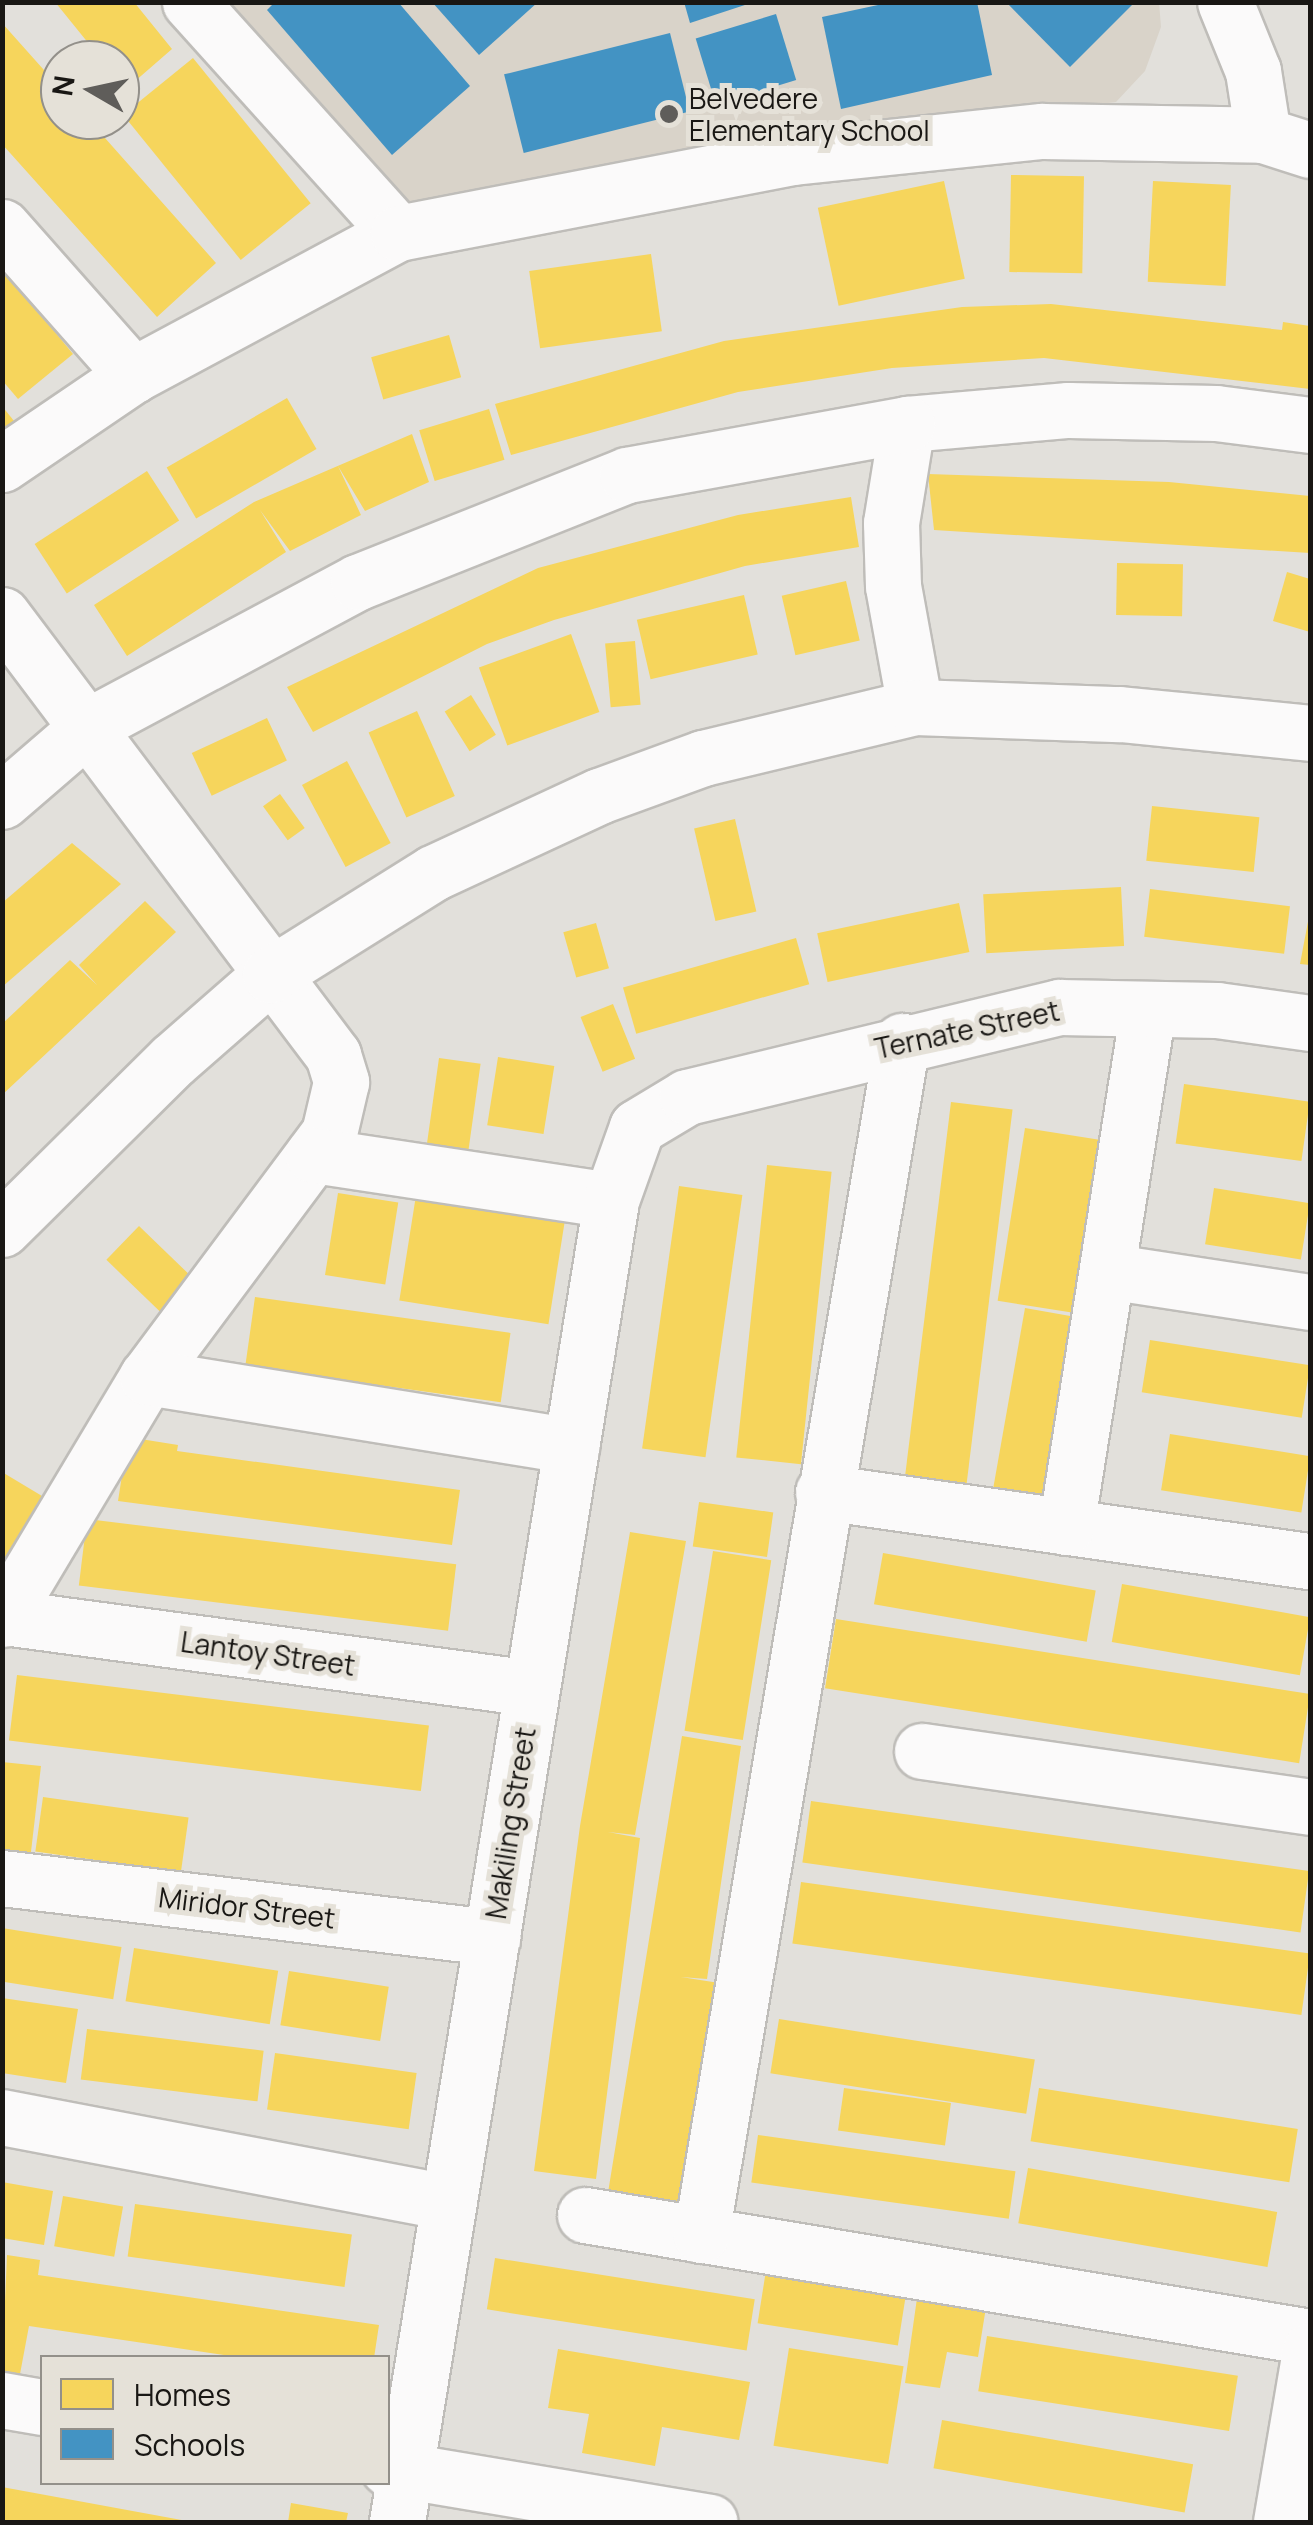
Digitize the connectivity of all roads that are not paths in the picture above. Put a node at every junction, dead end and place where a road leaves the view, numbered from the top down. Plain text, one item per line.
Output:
1 (190, 2) edge
2 (1225, 2) edge
3 (1287, 143) edge
4 (2, 227) edge
5 (398, 233) junction
6 (133, 375) junction
7 (907, 424) junction
8 (1310, 425) edge
9 (2, 464) edge
10 (2, 615) edge
11 (914, 707) junction
12 (90, 725) junction
13 (1310, 733) edge
14 (2, 801) edge
15 (270, 975) junction
16 (1148, 1009) junction
17 (1310, 1023) edge
18 (902, 1042) junction
19 (637, 1127) joint
20 (313, 1155) junction
21 (611, 1200) junction
22 (2, 1229) edge
23 (1107, 1271) junction
24 (1310, 1302) edge
25 (147, 1377) junction
26 (571, 1446) junction
27 (823, 1492) junction
28 (1066, 1527) junction
29 (1310, 1561) edge
30 (3, 1618) edge
31 (531, 1688) junction
32 (922, 1752) dead end
33 (1310, 1807) edge
34 (2, 1878) edge
35 (492, 1936) junction
36 (2, 2117) edge
37 (448, 2202) junction
38 (585, 2215) dead end
39 (701, 2235) junction
40 (1310, 2337) edge
41 (1310, 2350) edge
42 (2, 2400) edge
43 (40, 2408) edge
44 (396, 2487) edge
45 (706, 2522) edge
46 (1281, 2522) edge

1 - 5 street
2 - 3 street
3 - 5 street
4 - 6 street
5 - 6 street
6 - 9 street
7 - 8 street
7 - 11 street
7 - 12 street
10 - 12 street
11 - 13 street
11 - 15 street
12 - 14 street
12 - 15 street
15 - 20 street
15 - 22 street
16 - 17 street, Ternate Street
16 - 18 street, Ternate Street
16 - 23 street
18 - 19 street, Ternate Street
18 - 27 street
19 - 21 street, Makiling Street
20 - 21 street
20 - 25 street
21 - 26 street, Makiling Street
23 - 24 street
23 - 28 street
25 - 26 street
25 - 30 street
26 - 31 street, Makiling Street
27 - 28 street
27 - 39 street
28 - 29 street
30 - 31 street, Lantoy Street
31 - 35 street, Makiling Street
32 - 33 street
34 - 35 street, Miridor Street
35 - 37 street, Makiling Street
36 - 37 street
37 - 44 street, Makiling Street
38 - 39 street
39 - 40 street
41 - 46 street
42 - 43 street
44 - 45 street

